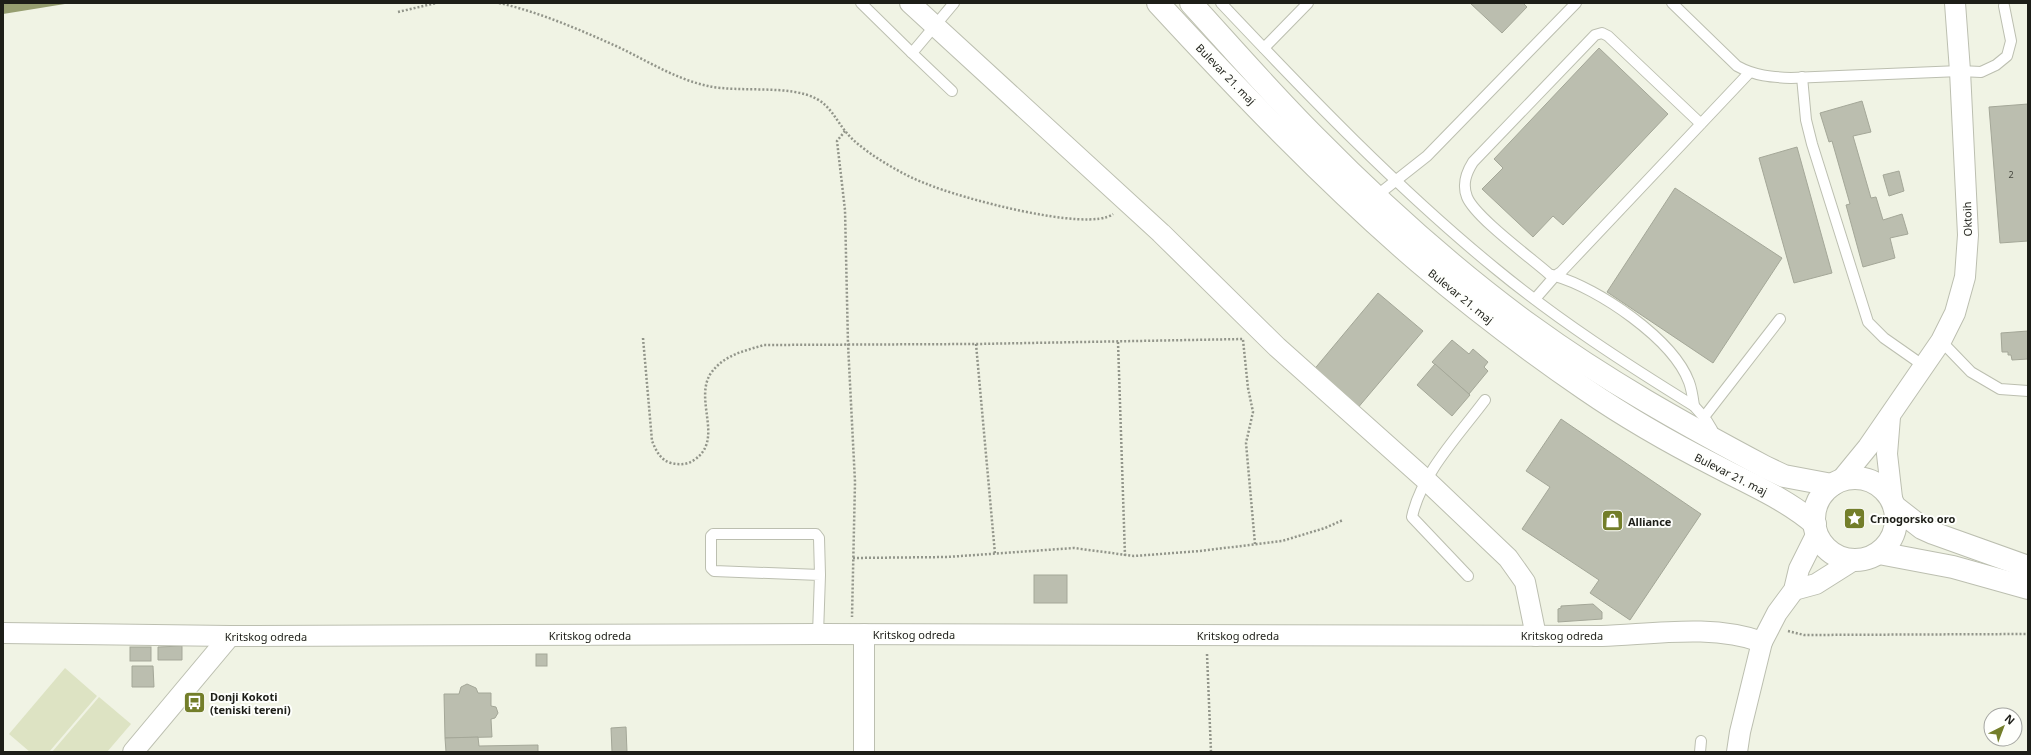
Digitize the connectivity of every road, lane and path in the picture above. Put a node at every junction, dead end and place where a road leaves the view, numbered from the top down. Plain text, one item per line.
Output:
1 (436, 3) edge
2 (499, 3) edge
3 (861, 3) edge
4 (910, 3) edge
5 (954, 3) edge
6 (1158, 3) edge
7 (1191, 3) edge
8 (1221, 3) edge
9 (1308, 3) edge
10 (1576, 3) edge
11 (1672, 3) edge
12 (1954, 3) edge
13 (2004, 6) dead end
14 (398, 12) dead end
15 (935, 26) junction
16 (1264, 48) junction
17 (912, 52) junction
18 (1960, 71) junction
19 (1749, 73) junction
20 (1802, 77) junction
21 (952, 91) dead end
22 (1701, 124) junction
23 (845, 131) junction
24 (1397, 180) junction
25 (1375, 197) junction
26 (1126, 200) junction
27 (1555, 276) junction
28 (1535, 299) junction
29 (1780, 319) dead end
30 (1251, 334) junction
31 (643, 338) dead end
32 (1941, 341) junction
33 (1118, 342) junction
34 (848, 344) junction
35 (976, 344) junction
36 (1924, 366) junction
37 (2028, 391) edge
38 (1486, 400) dead end
39 (1694, 406) junction
40 (1890, 415) junction
41 (1704, 417) junction
42 (1716, 441) junction
43 (1426, 480) junction
44 (1836, 482) junction
45 (1893, 502) junction
46 (1343, 520) dead end
47 (1816, 528) junction
48 (1255, 544) junction
49 (1879, 553) junction
50 (995, 554) junction
51 (1124, 556) junction
52 (853, 558) junction
53 (1854, 560) junction
54 (2028, 567) edge
55 (820, 575) junction
56 (1468, 576) dead end
57 (2028, 588) edge
58 (1794, 590) junction
59 (3, 633) edge
60 (818, 634) junction
61 (858, 634) junction
62 (1766, 634) junction
63 (2028, 634) edge
64 (1206, 635) junction
65 (230, 636) junction
66 (1536, 636) junction
67 (1701, 741) dead end
68 (133, 752) edge
69 (864, 752) edge
70 (1211, 752) edge
71 (1700, 752) edge
72 (1736, 752) edge

1 - 14 path
2 - 23 path
3 - 17 lane
4 - 15 street
5 - 15 lane
6 - 47 main road, Bulevar 21. maj
7 - 25 main road, Bulevar 21. maj
8 - 16 lane
9 - 16 lane
10 - 24 lane
11 - 19 lane
12 - 18 street, Oktoih
13 - 18 lane
15 - 17 lane
15 - 26 street
16 - 24 lane
17 - 21 lane
18 - 20 lane
18 - 32 street, Oktoih
19 - 20 lane
19 - 22 lane
20 - 36 lane
22 - 27 lane
22 - 27 lane
23 - 26 path
23 - 34 path
24 - 25 lane
24 - 28 lane
25 - 42 main road, Bulevar 21. maj
26 - 30 street
27 - 28 lane
27 - 39 lane
28 - 39 lane
29 - 41 lane
30 - 33 path
30 - 43 street
30 - 48 path
31 - 34 path
32 - 36 street, Oktoih
32 - 37 lane
33 - 35 path
33 - 51 path
34 - 35 path
34 - 52 path
35 - 50 path
36 - 40 street, Oktoih
38 - 43 lane
39 - 41 lane
40 - 44 street, Oktoih
40 - 45 street
41 - 42 lane
42 - 44 main road, Bulevar 21. maj
43 - 56 lane
43 - 66 street
44 - 45 main road
44 - 47 main road
45 - 49 main road
45 - 54 main road
46 - 48 path
47 - 53 main road
47 - 58 street
48 - 51 path
49 - 53 main road
49 - 57 main road
50 - 51 path
50 - 52 path
52 - 61 path
53 - 58 street
55 - 55 lane
55 - 60 lane
58 - 62 street
59 - 65 street, Kritskog odreda
60 - 61 street, Kritskog odreda
60 - 65 street, Kritskog odreda
61 - 64 street, Kritskog odreda
61 - 69 street
62 - 63 path
62 - 66 street, Kritskog odreda
62 - 72 street
64 - 66 street, Kritskog odreda
64 - 70 path
65 - 68 street
67 - 71 lane

